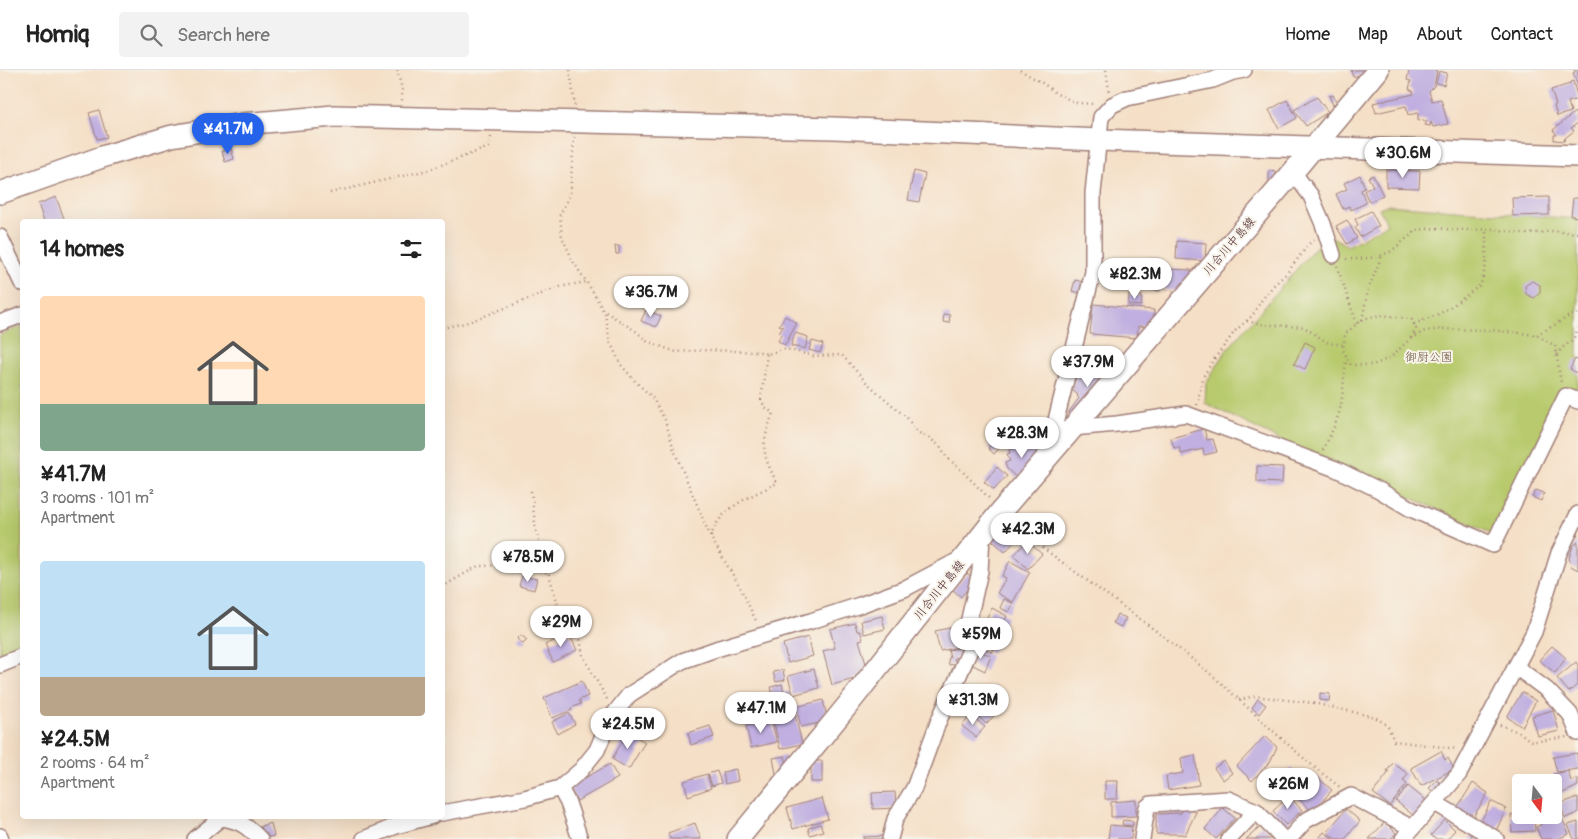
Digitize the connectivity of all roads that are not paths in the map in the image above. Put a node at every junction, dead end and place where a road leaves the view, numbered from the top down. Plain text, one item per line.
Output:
1 (1244, 70) edge
2 (1378, 70) edge
3 (1099, 140) junction
4 (1313, 148) junction
5 (1578, 156) edge
6 (1293, 172) junction
7 (0, 193) edge
8 (0, 237) edge
9 (1333, 255) road end
10 (20, 279) edge
11 (20, 316) edge
12 (0, 323) edge
13 (1572, 399) edge
14 (1066, 435) junction
15 (1578, 514) edge
16 (982, 536) junction
17 (967, 555) junction
18 (20, 657) edge
19 (0, 665) edge
20 (1516, 667) junction
21 (1573, 734) edge
22 (560, 788) junction
23 (1435, 803) junction
24 (1256, 811) junction
25 (445, 813) edge
26 (219, 819) edge
27 (230, 819) edge
28 (421, 819) edge
29 (1407, 834) edge
30 (195, 839) edge
31 (260, 839) edge
32 (364, 839) edge
33 (580, 839) edge
34 (738, 839) edge
35 (890, 839) edge
36 (1142, 839) edge
37 (1229, 839) edge
38 (1283, 839) edge
39 (1289, 839) edge
40 (1496, 839) edge

1 - 3 street
2 - 4 street, 川合川中島線
3 - 4 street
3 - 7 street
3 - 14 street
4 - 5 street
4 - 6 street, 川合川中島線
6 - 9 street
6 - 14 street, 川合川中島線
8 - 10 street
11 - 12 street
13 - 14 street
14 - 16 street, 川合川中島線
15 - 20 street
16 - 17 street, 川合川中島線
16 - 35 street
17 - 22 street
17 - 34 street, 川合川中島線
18 - 19 street
20 - 21 street
20 - 23 street
22 - 25 street
22 - 33 street
23 - 29 street
23 - 40 street
24 - 36 street
24 - 37 street
24 - 38 street
26 - 30 street
27 - 31 street
28 - 32 street
29 - 39 street

